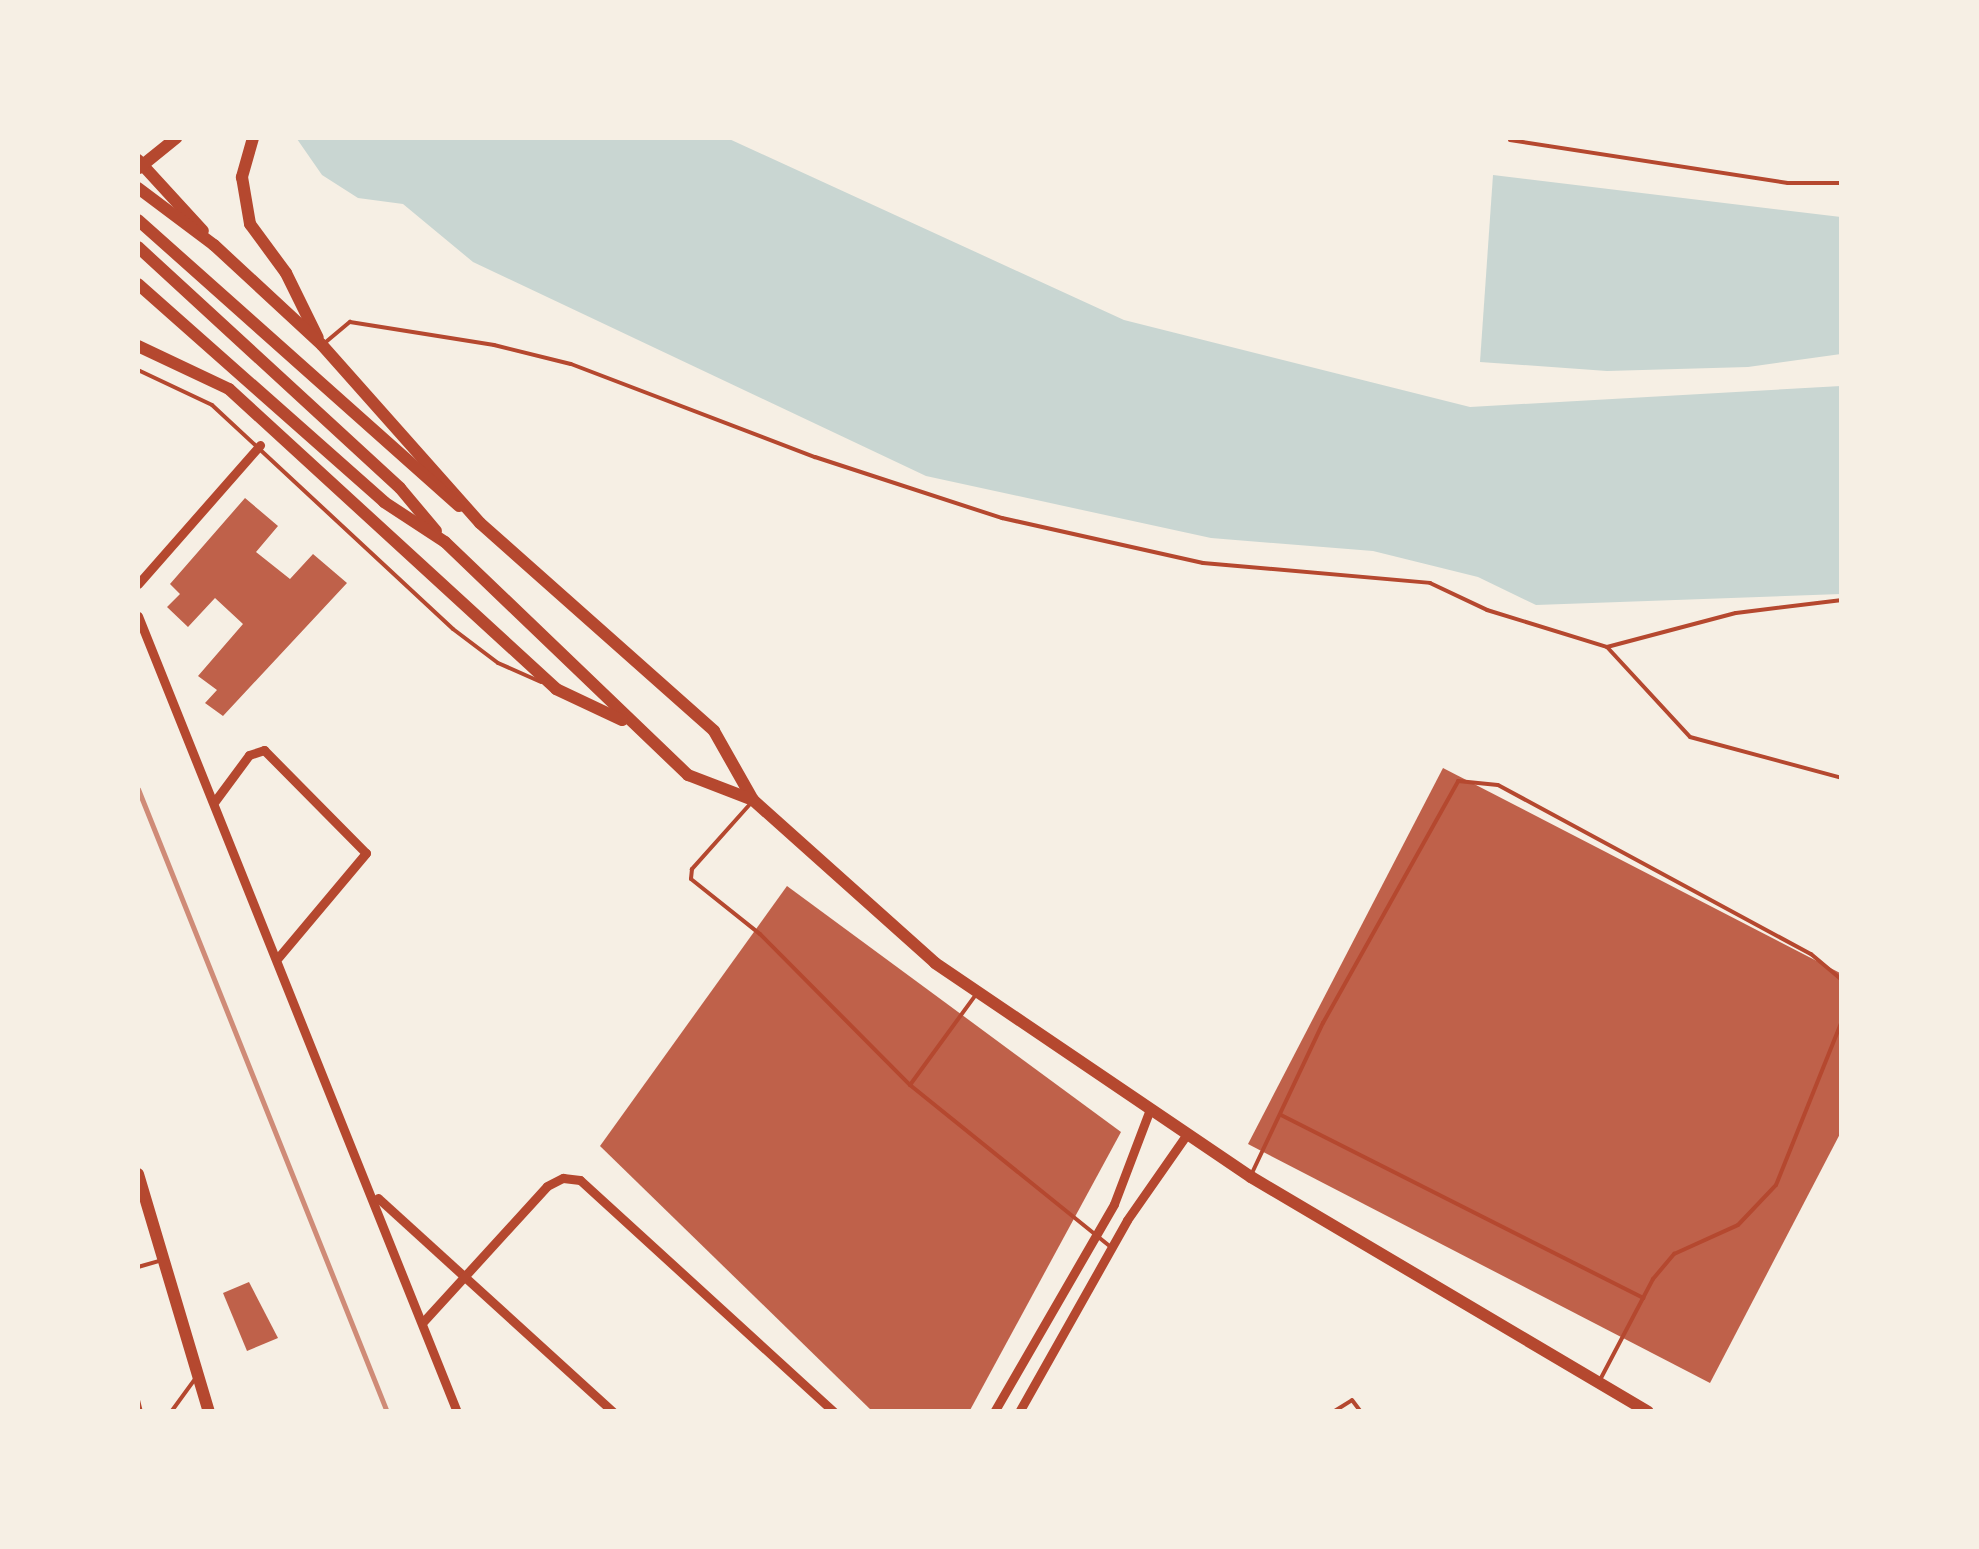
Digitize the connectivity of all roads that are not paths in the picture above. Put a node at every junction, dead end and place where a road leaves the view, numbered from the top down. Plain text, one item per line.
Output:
1 (253, 138) edge
2 (1494, 138) edge
3 (173, 139) edge
4 (1510, 139) edge
5 (138, 160) edge
6 (138, 169) edge
7 (1842, 183) edge
8 (138, 188) edge
9 (138, 220) edge
10 (214, 245) junction
11 (138, 248) edge
12 (138, 284) edge
13 (322, 345) junction
14 (138, 346) edge
15 (138, 370) edge
16 (260, 445) junction
17 (480, 523) junction
18 (445, 542) junction
19 (138, 584) edge
20 (1842, 600) edge
21 (138, 616) edge
22 (1607, 647) junction
23 (556, 689) junction
24 (634, 726) junction
25 (1842, 778) edge
26 (753, 800) junction
27 (216, 802) junction
28 (278, 958) junction
29 (1842, 980) edge
30 (980, 991) junction
31 (1842, 1021) edge
32 (910, 1085) junction
33 (1150, 1110) junction
34 (1280, 1115) junction
35 (1187, 1134) junction
36 (138, 1174) edge
37 (1250, 1176) junction
38 (375, 1195) junction
39 (1094, 1240) junction
40 (1112, 1248) junction
41 (164, 1260) junction
42 (138, 1268) edge
43 (464, 1276) junction
44 (1643, 1298) junction
45 (422, 1323) junction
46 (198, 1376) junction
47 (1599, 1382) junction
48 (138, 1400) edge
49 (1640, 1410) edge
50 (141, 1412) edge
51 (172, 1412) edge
52 (208, 1412) edge
53 (457, 1412) edge
54 (612, 1412) edge
55 (834, 1412) edge
56 (994, 1412) edge
57 (1019, 1412) edge
58 (1333, 1412) edge
59 (1361, 1412) edge

1 - 13 main road
2 - 4 lane
3 - 6 main road
4 - 7 lane
5 - 10 main road
8 - 10 main road
9 - 17 main road
10 - 13 main road
11 - 18 main road
12 - 18 main road
13 - 17 main road
13 - 22 lane
14 - 23 main road
15 - 16 lane
16 - 19 street
16 - 23 lane
17 - 26 main road
18 - 24 main road
20 - 22 lane
21 - 27 street
22 - 25 lane
23 - 24 main road
24 - 26 main road
26 - 30 main road
26 - 32 lane
27 - 28 street
27 - 28 street
28 - 38 street
29 - 34 lane
30 - 32 lane
30 - 33 main road
31 - 44 lane
32 - 39 lane
33 - 35 main road
33 - 39 street
34 - 37 lane
34 - 44 lane
35 - 37 main road
35 - 40 street
36 - 41 main road
37 - 47 main road
38 - 43 street
38 - 45 street
39 - 40 lane
39 - 56 street
40 - 57 street
41 - 42 lane
41 - 46 main road
43 - 45 street
43 - 54 street
43 - 55 street
44 - 47 lane
45 - 53 street
46 - 51 lane
46 - 52 main road
47 - 49 main road
48 - 50 lane
58 - 59 lane

